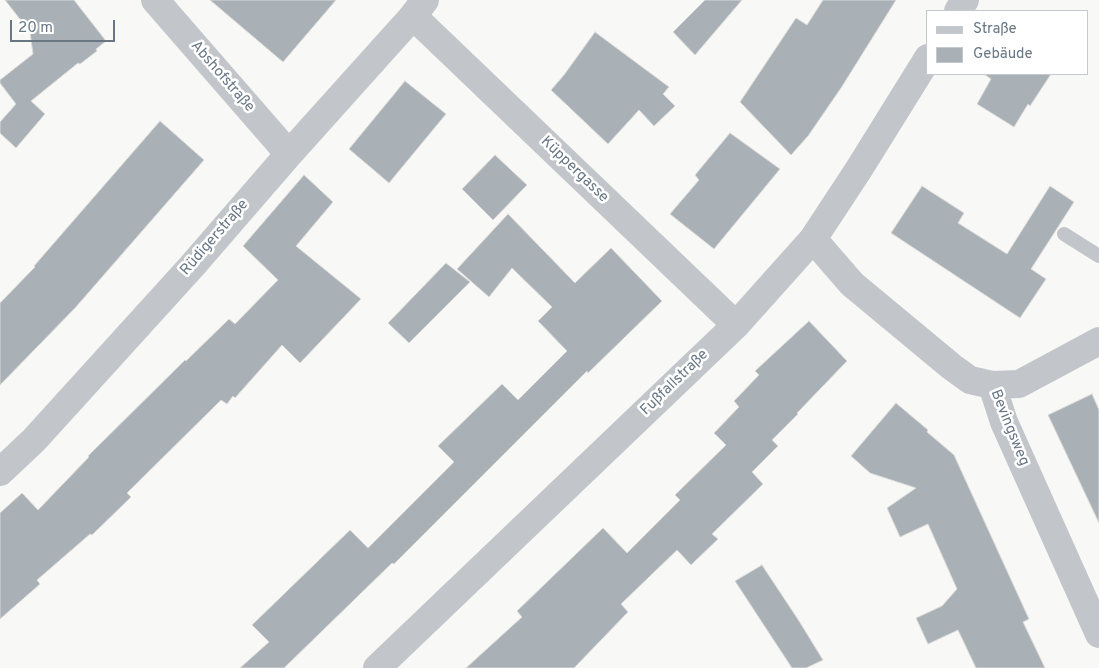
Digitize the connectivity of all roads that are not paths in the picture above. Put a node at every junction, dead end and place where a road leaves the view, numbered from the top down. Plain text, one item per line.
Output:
1 (155, 0) edge
2 (419, 8) edge
3 (926, 61) edge
4 (289, 154) junction
5 (1064, 234) dead end
6 (813, 239) junction
7 (1099, 256) edge
8 (736, 325) junction
9 (1099, 340) edge
10 (992, 384) junction
11 (0, 472) edge
12 (1099, 632) edge
13 (377, 668) edge

1 - 4 street, Abshofstraße
2 - 4 street, Rüdigerstraße
2 - 8 street, Küppergasse
3 - 6 street, Fußfallstraße
4 - 11 street, Rüdigerstraße
5 - 7 lane
6 - 8 street, Fußfallstraße
6 - 10 street, Bevingsweg
8 - 13 street, Fußfallstraße
9 - 10 street
10 - 12 street, Bevingsweg

